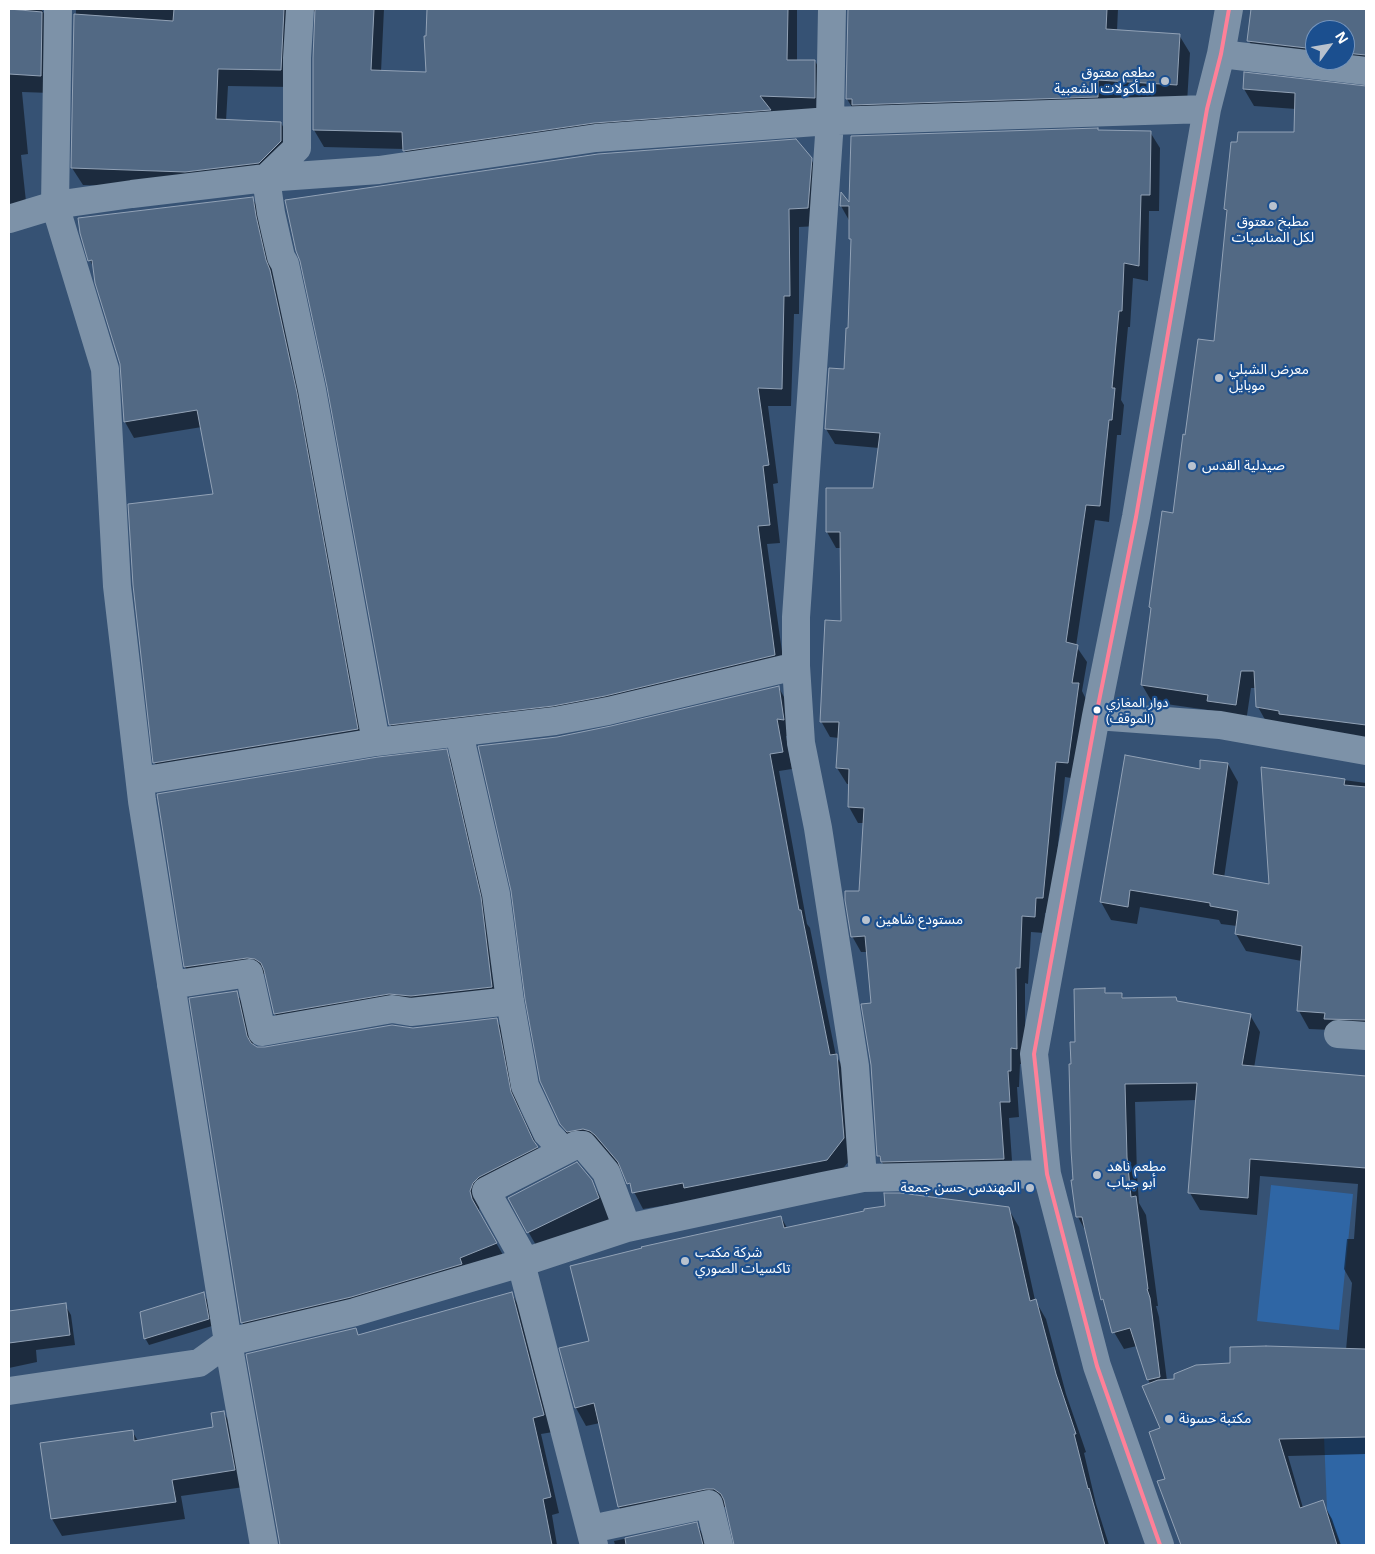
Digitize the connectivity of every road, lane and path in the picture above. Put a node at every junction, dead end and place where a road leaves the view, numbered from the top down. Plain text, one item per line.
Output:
1 (58, 9) edge
2 (300, 9) edge
3 (832, 9) edge
4 (1229, 9) edge
5 (1221, 54) junction
6 (1366, 71) edge
7 (1207, 110) junction
8 (830, 121) junction
9 (266, 178) junction
10 (55, 205) junction
11 (9, 219) edge
12 (796, 666) junction
13 (1096, 716) junction
14 (459, 733) junction
15 (376, 742) junction
16 (1366, 751) edge
17 (140, 781) junction
18 (172, 985) junction
19 (510, 1000) junction
20 (1338, 1034) dead end
21 (1366, 1036) edge
22 (564, 1151) junction
23 (1048, 1174) junction
24 (863, 1178) junction
25 (627, 1228) junction
26 (521, 1263) junction
27 (228, 1342) junction
28 (9, 1392) edge
29 (592, 1537) edge
30 (264, 1545) edge
31 (719, 1545) edge
32 (1160, 1545) edge

1 - 10 street
2 - 9 street
3 - 8 street
4 - 5 street
5 - 6 street
5 - 7 street
7 - 8 street
7 - 13 street
8 - 9 street
8 - 12 street
9 - 10 street
9 - 15 street
10 - 11 street
10 - 17 street
12 - 14 street
12 - 24 street
13 - 16 street
13 - 23 street
14 - 15 street
14 - 19 street
15 - 17 street
17 - 18 street
18 - 19 street
18 - 27 street
19 - 22 street
20 - 21 street
22 - 25 street
22 - 26 street
23 - 24 street
23 - 32 street
24 - 25 street
25 - 26 street
26 - 27 street
26 - 29 street
27 - 28 street
27 - 30 street
29 - 31 street

